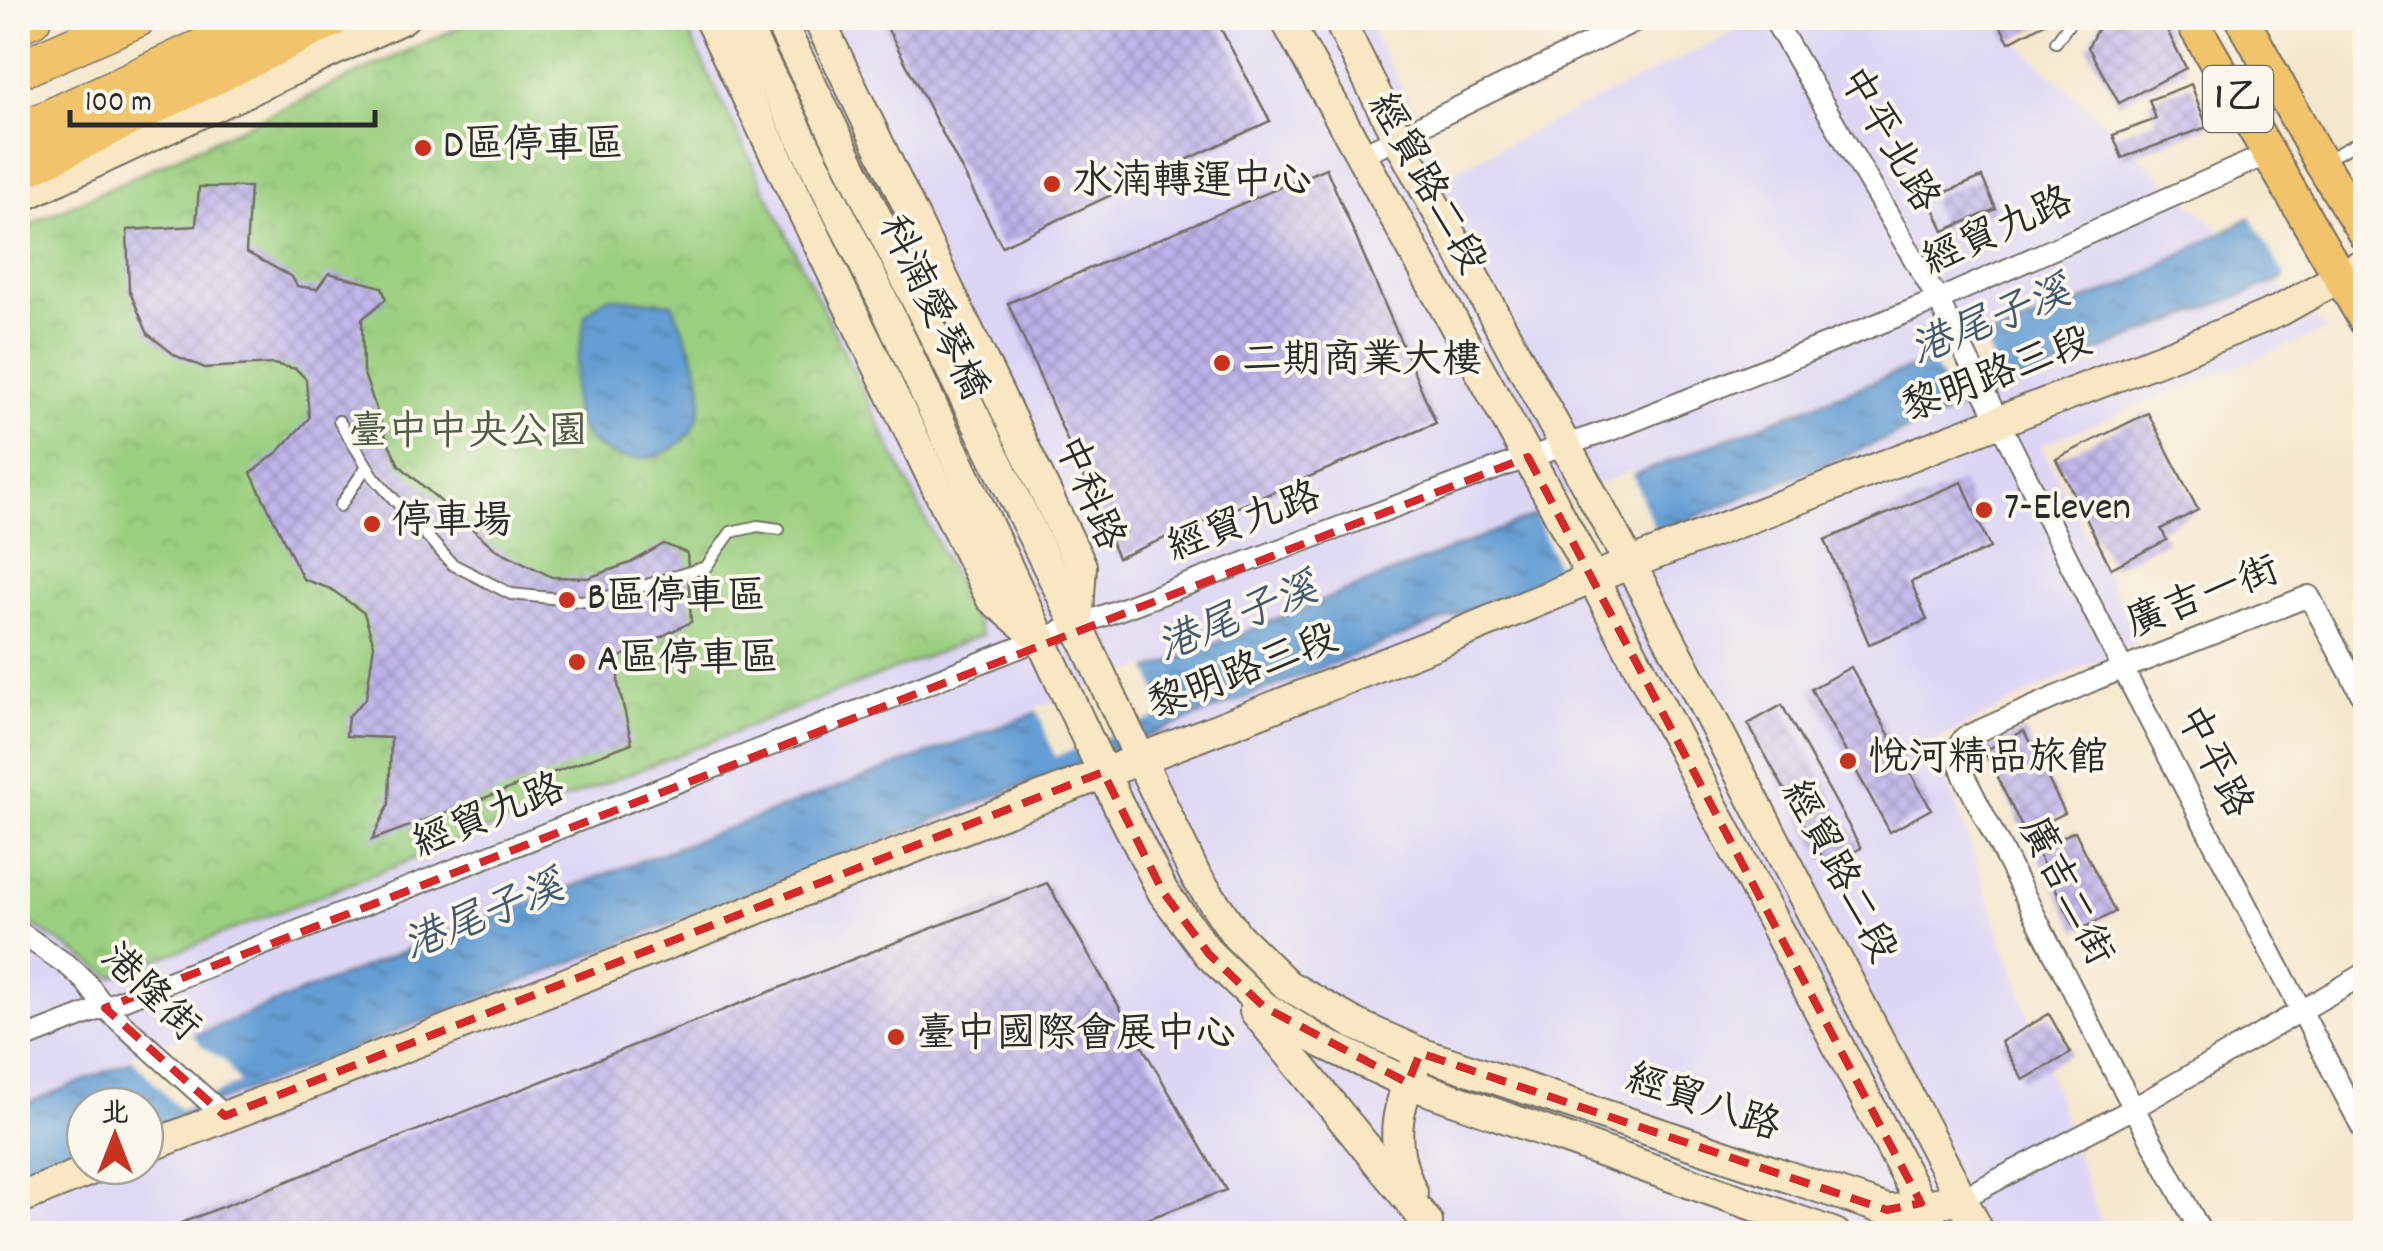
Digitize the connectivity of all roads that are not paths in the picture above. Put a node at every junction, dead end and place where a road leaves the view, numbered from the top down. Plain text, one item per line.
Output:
1 (32, 18) edge
2 (137, 18) edge
3 (267, 18) edge
4 (332, 18) edge
5 (403, 18) edge
6 (710, 18) edge
7 (741, 18) edge
8 (778, 18) edge
9 (818, 18) edge
10 (1285, 18) edge
11 (1338, 18) edge
12 (1641, 18) edge
13 (1774, 18) edge
14 (2073, 18) edge
15 (2190, 18) edge
16 (2242, 18) edge
17 (18, 24) edge
18 (2056, 42) dead end
19 (18, 70) edge
20 (18, 133) edge
21 (1396, 135) junction
22 (2366, 138) edge
23 (1361, 155) junction
24 (2321, 163) junction
25 (2278, 166) junction
26 (18, 171) edge
27 (18, 198) edge
28 (2366, 236) edge
29 (2353, 270) edge
30 (1938, 300) junction
31 (1948, 320) joint
32 (2366, 322) edge
33 (1995, 411) junction
34 (340, 421) dead end
35 (1564, 446) junction
36 (1528, 457) junction
37 (366, 466) junction
38 (340, 506) dead end
39 (779, 529) dead end
40 (1626, 557) junction
41 (1590, 573) junction
42 (1082, 637) junction
43 (1045, 649) junction
44 (2123, 669) junction
45 (2366, 703) edge
46 (1139, 758) junction
47 (1103, 772) junction
48 (18, 930) edge
49 (1209, 954) junction
50 (2366, 973) edge
51 (2302, 1013) junction
52 (112, 1014) junction
53 (18, 1041) edge
54 (1420, 1053) junction
55 (1408, 1083) junction
56 (2134, 1108) junction
57 (220, 1112) junction
58 (2366, 1136) edge
59 (165, 1138) edge
60 (65, 1180) edge
61 (18, 1199) edge
62 (1961, 1199) junction
63 (1929, 1225) edge
64 (1433, 1228) edge
65 (1834, 1234) edge
66 (1980, 1234) edge
67 (2202, 1234) edge

1 - 17 highway
2 - 19 highway
3 - 20 highway
4 - 26 highway
5 - 27 street
6 - 43 street
7 - 43 street, 科湳愛琴橋
8 - 42 street, 科湳愛琴橋
9 - 42 street, 中科路
10 - 23 street, 經貿路二段
11 - 21 street, 經貿路二段
12 - 21 street
13 - 30 street, 中平北路
14 - 18 lane
15 - 25 main road, 1乙
16 - 24 main road, 1乙
21 - 23 street
21 - 35 street, 經貿路二段
22 - 24 lane
23 - 36 street, 經貿路二段
24 - 28 main road, 1乙
25 - 29 main road, 1乙
25 - 30 street, 經貿九路
29 - 32 main road, 1乙
29 - 33 street, 黎明路三段
30 - 31 street, 中平北路
30 - 35 street, 經貿九路
31 - 33 street, 中平路
33 - 40 street, 黎明路三段
33 - 44 street, 中平路
34 - 37 lane
35 - 36 street, 經貿九路
35 - 40 street, 經貿路二段
36 - 41 street, 經貿路二段
36 - 42 street, 經貿九路
37 - 38 lane
37 - 39 lane
40 - 41 street, 黎明路三段
40 - 62 street, 經貿路二段
41 - 46 street, 黎明路三段
41 - 63 street, 經貿路二段
42 - 43 street, 經貿九路
42 - 46 street, 中科路
43 - 47 street
43 - 52 street, 經貿九路
44 - 45 street, 廣吉一街
44 - 51 street, 中平路
44 - 56 street, 廣吉二街
46 - 47 street, 黎明路三段
46 - 54 street, 中科路
47 - 49 street
47 - 57 street, 黎明路三段
48 - 52 street, 港隆街
49 - 55 street
49 - 64 street
50 - 51 street, 經貿八路
51 - 56 street, 經貿八路
51 - 58 street, 中平路
52 - 53 street, 經貿九路
52 - 57 street, 港隆街
54 - 55 street
54 - 63 street, 經貿八路
55 - 64 street
55 - 65 street, 經貿八路
56 - 62 street, 經貿八路
56 - 67 street, 廣吉二街
57 - 59 street, 黎明路三段
60 - 61 street
62 - 63 street, 經貿八路
62 - 66 street, 經貿路二段

